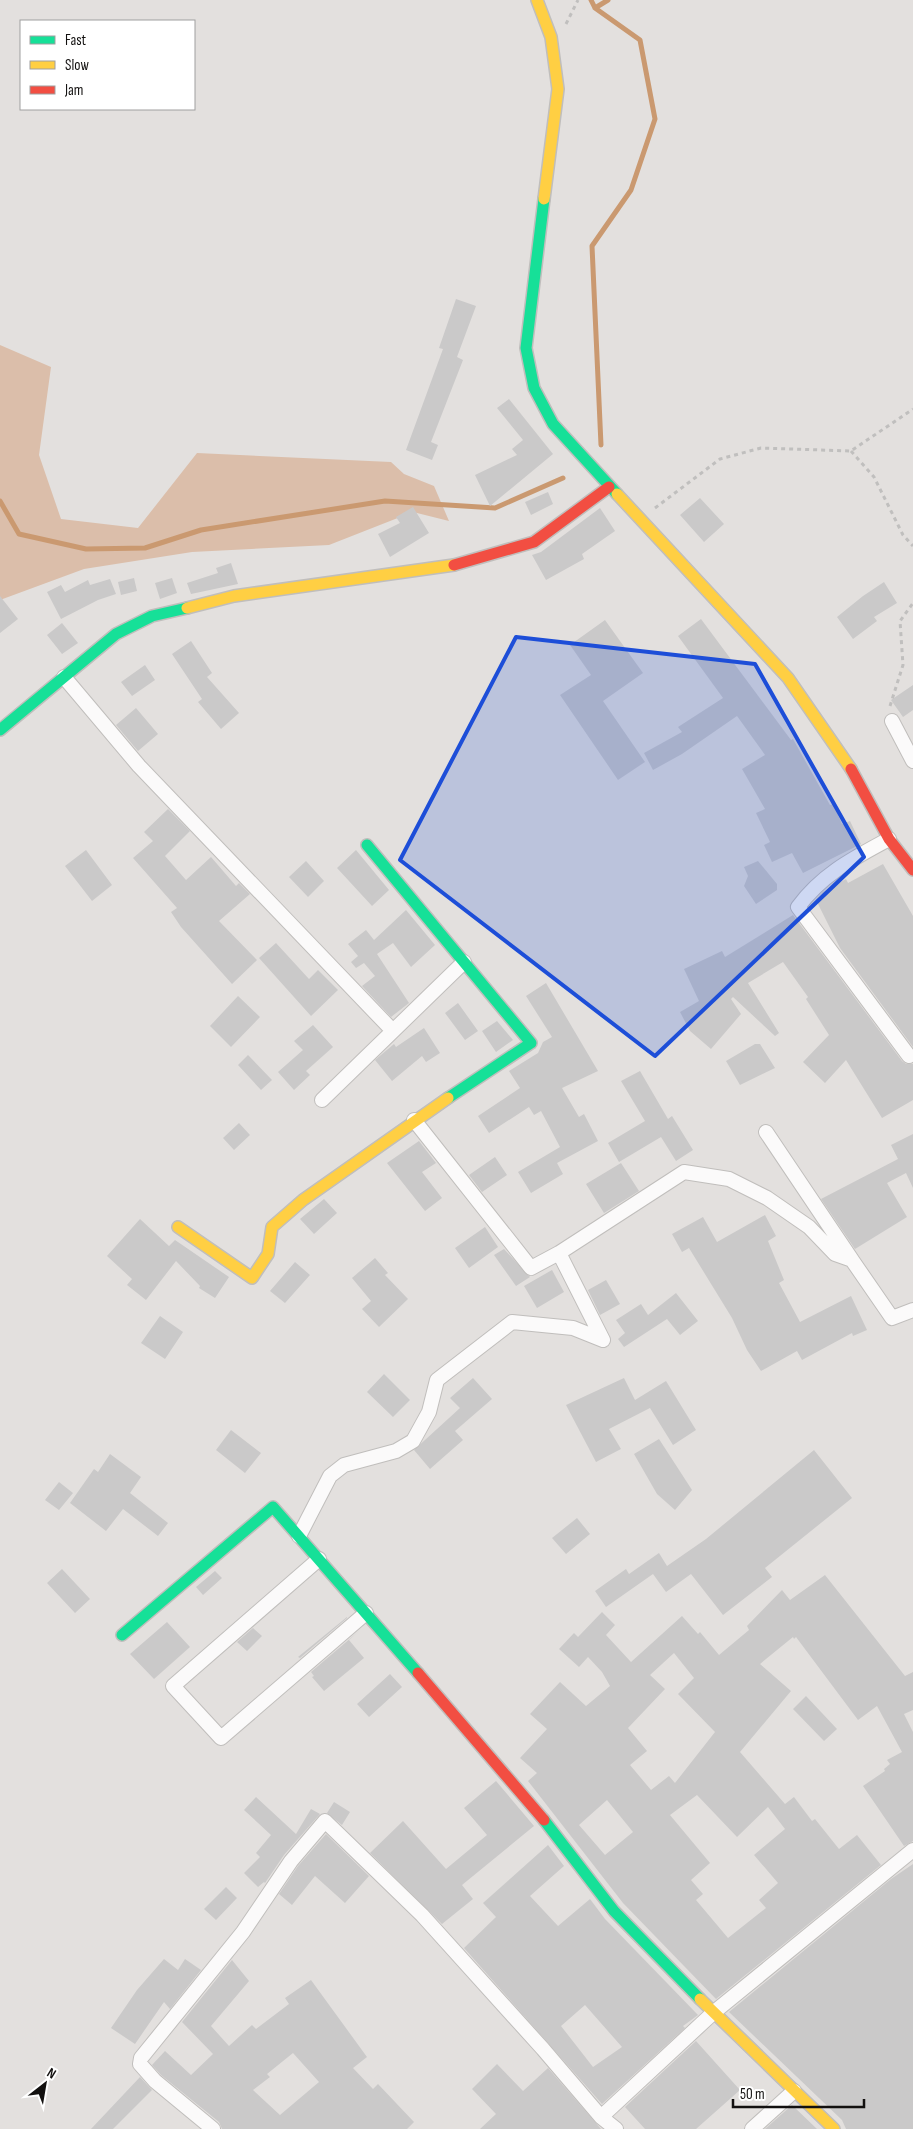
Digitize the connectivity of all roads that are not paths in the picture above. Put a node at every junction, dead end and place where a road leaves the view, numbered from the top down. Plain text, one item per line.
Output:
1 (537, 0) edge
2 (609, 487) junction
3 (64, 677) junction
4 (892, 721) road end
5 (0, 730) edge
6 (913, 761) edge
7 (889, 839) junction
8 (366, 845) dead end
9 (913, 870) edge
10 (464, 962) junction
11 (393, 1031) junction
12 (909, 1056) dead end
13 (322, 1100) dead end
14 (414, 1120) junction
15 (766, 1132) dead end
16 (178, 1227) dead end
17 (559, 1252) junction
18 (852, 1260) junction
19 (913, 1310) edge
20 (299, 1536) junction
21 (319, 1559) junction
22 (366, 1613) junction
23 (122, 1635) dead end
24 (913, 1850) edge
25 (712, 2013) junction
26 (794, 2091) junction
27 (601, 2116) junction
28 (213, 2129) edge
29 (616, 2129) edge
30 (752, 2129) edge
31 (834, 2129) edge

1 - 2 street
2 - 3 street
2 - 7 street
3 - 5 street
3 - 11 street
4 - 6 street
7 - 9 street
7 - 12 street
8 - 10 street
10 - 11 street
10 - 14 street
11 - 13 street
14 - 16 street
14 - 17 street
15 - 18 street
17 - 18 street
17 - 20 street
18 - 19 street
20 - 21 street
20 - 23 street
21 - 22 street
21 - 22 street
22 - 25 street
24 - 25 street
25 - 26 street
25 - 27 street
26 - 30 street
26 - 31 street
27 - 28 street
27 - 29 street

